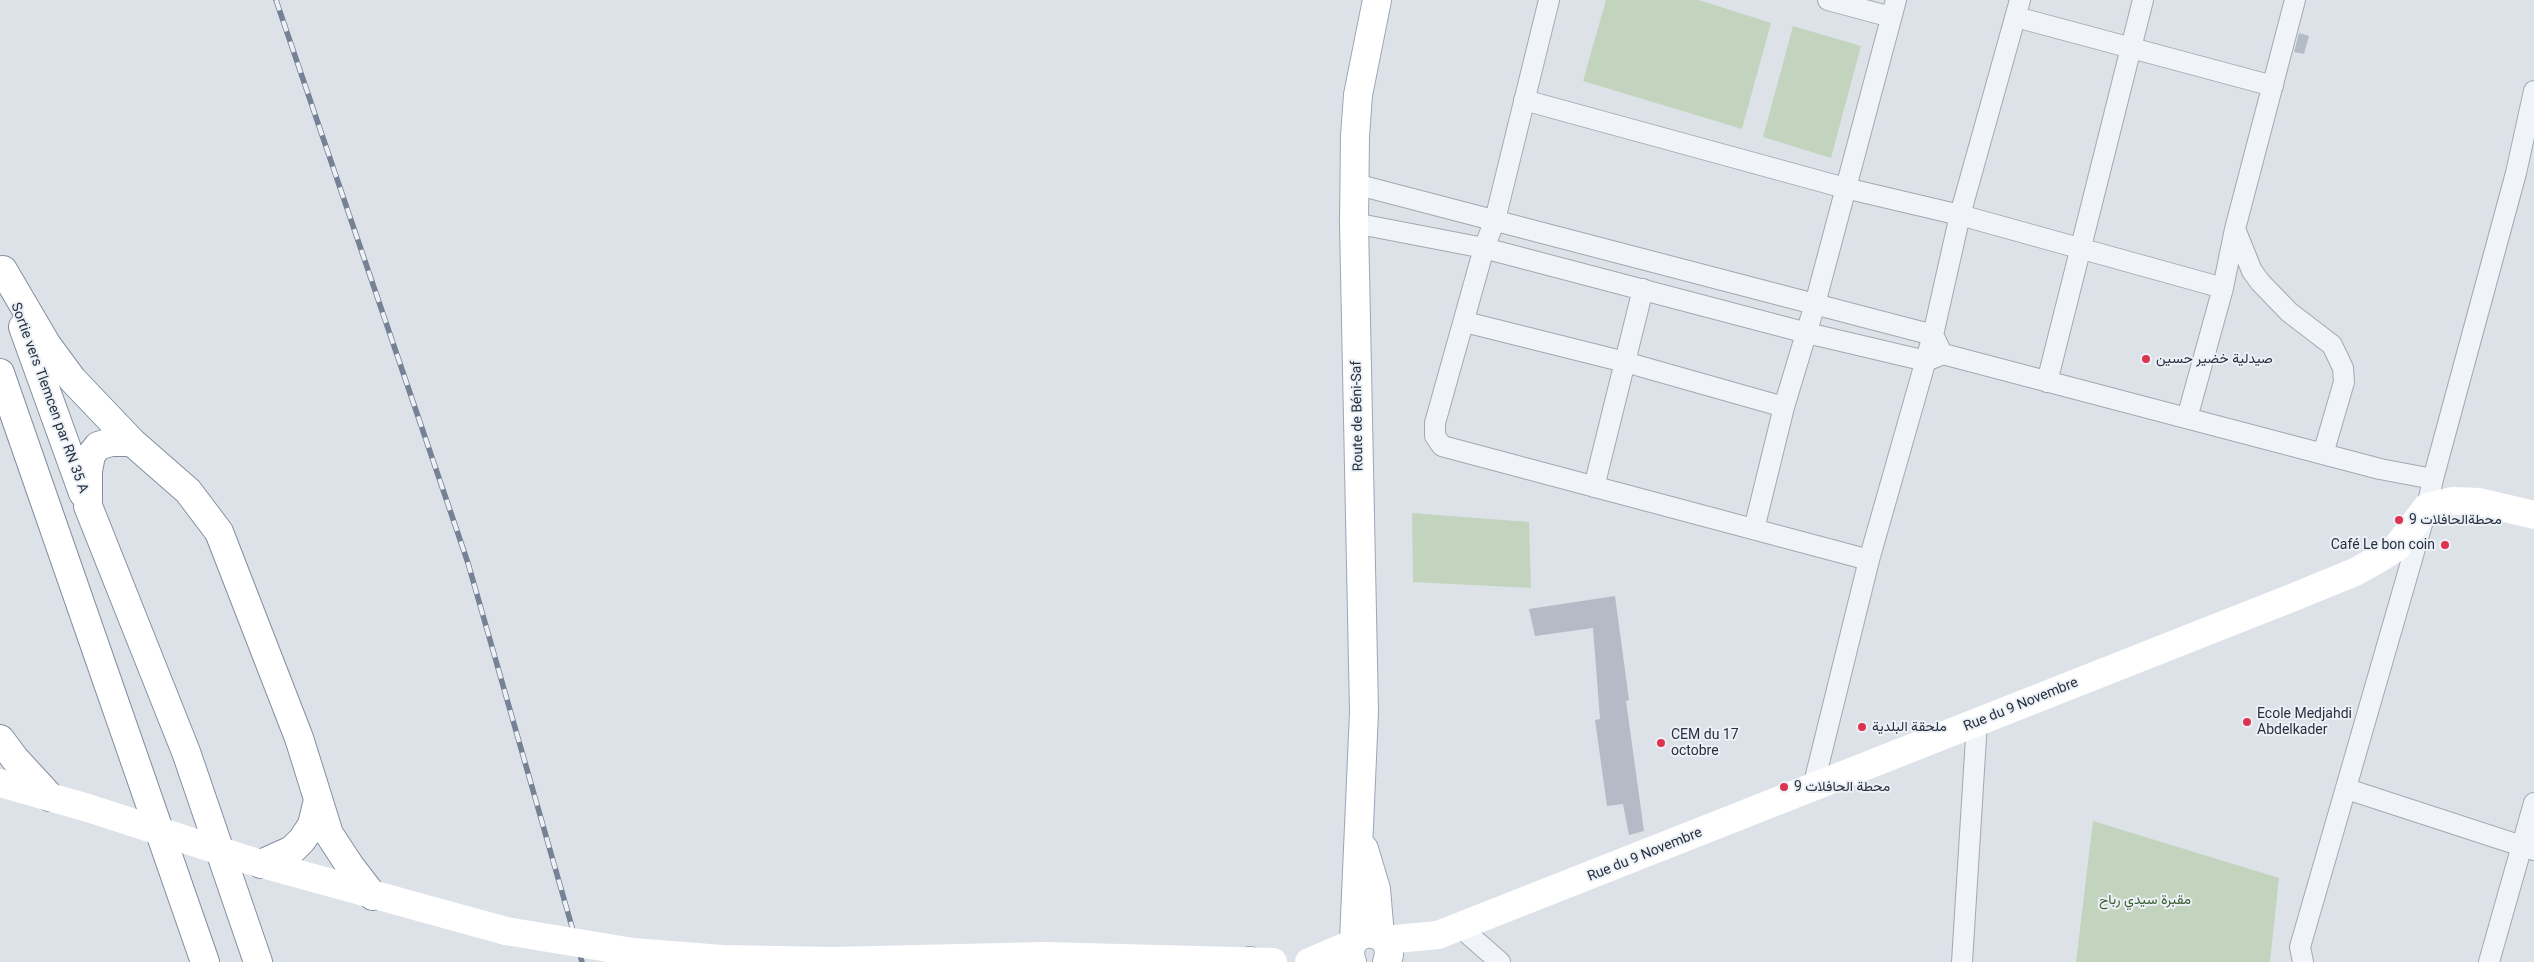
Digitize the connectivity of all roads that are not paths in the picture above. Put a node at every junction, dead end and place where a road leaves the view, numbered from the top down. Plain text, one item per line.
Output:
1 (1377, 0) edge
2 (1548, 0) edge
3 (1828, 0) edge
4 (2143, 0) edge
5 (2295, 0) edge
6 (1894, 8) edge
7 (2018, 9) edge
8 (2130, 47) junction
9 (2273, 86) junction
10 (2534, 91) edge
11 (1524, 100) junction
12 (2525, 176) edge
13 (1355, 184) junction
14 (1845, 188) junction
15 (1960, 215) junction
16 (1495, 220) junction
17 (1354, 223) junction
18 (2235, 229) junction
19 (1484, 248) junction
20 (2080, 249) junction
21 (2, 266) edge
22 (2223, 288) junction
23 (1643, 289) junction
24 (1815, 304) junction
25 (1465, 322) junction
26 (1807, 333) junction
27 (1932, 336) junction
28 (1934, 357) junction
29 (1625, 362) junction
30 (2047, 382) junction
31 (3, 385) edge
32 (1784, 407) junction
33 (2187, 418) junction
34 (132, 442) junction
35 (2323, 454) junction
36 (2433, 479) junction
37 (1594, 487) junction
38 (88, 506) junction
39 (2427, 507) junction
40 (2534, 515) edge
41 (1754, 529) junction
42 (1869, 560) junction
43 (1977, 722) junction
44 (0, 740) edge
45 (0, 783) edge
46 (1813, 788) junction
47 (2347, 789) junction
48 (50, 797) junction
49 (318, 800) junction
50 (2534, 803) edge
51 (2528, 849) edge
52 (254, 862) junction
53 (373, 896) junction
54 (1449, 931) junction
55 (1371, 949) edge
56 (1044, 959) edge
57 (1222, 961) edge
58 (206, 962) edge
59 (258, 962) edge
60 (1258, 962) edge
61 (1309, 962) edge
62 (1500, 962) edge
63 (1962, 962) edge
64 (2303, 962) edge
65 (2489, 962) edge

1 - 13 main road, Route de Béni-Saf
2 - 11 street
3 - 6 street
4 - 8 street
5 - 9 street
6 - 14 street
7 - 8 street
7 - 15 street
8 - 9 street
8 - 20 street
9 - 18 street
10 - 12 street
11 - 14 street
11 - 16 street
12 - 36 street
13 - 16 street
13 - 17 main road, Route de Béni-Saf
14 - 15 street
14 - 24 street
15 - 20 street
15 - 27 street
16 - 19 street
16 - 24 street
17 - 19 street
17 - 55 main road, Route de Béni-Saf
18 - 22 street
18 - 35 street
19 - 23 street
19 - 25 street
20 - 22 street
20 - 30 street
21 - 34 main road
21 - 38 main road, Sortie vers Tlemcen par RN 35 A
22 - 33 street
23 - 26 street
23 - 29 street
24 - 26 street
24 - 27 street
25 - 29 street
25 - 37 street
26 - 28 street
26 - 32 street
27 - 28 street
28 - 30 street
28 - 42 street
29 - 32 street
29 - 37 street
30 - 33 street
31 - 58 main road
32 - 41 street
33 - 35 street
34 - 38 main road
34 - 49 main road
35 - 36 street
36 - 39 street
37 - 41 street
38 - 59 main road, Sortie vers Tlemcen par RN 35 A
39 - 40 main road
39 - 43 main road, Rue du 9 Novembre
39 - 47 street
41 - 42 street
42 - 46 street
43 - 46 main road, Rue du 9 Novembre
43 - 63 street
44 - 48 main road
45 - 48 main road
46 - 54 main road, Rue du 9 Novembre
47 - 51 street
47 - 64 street
48 - 52 main road, bridge
49 - 52 main road
49 - 53 main road
50 - 51 street
51 - 65 street
52 - 53 main road
53 - 56 main road, bridge
54 - 55 main road, Rue du 9 Novembre
54 - 62 street
55 - 61 main road, Rue du 9 Novembre
56 - 57 main road
57 - 60 main road

